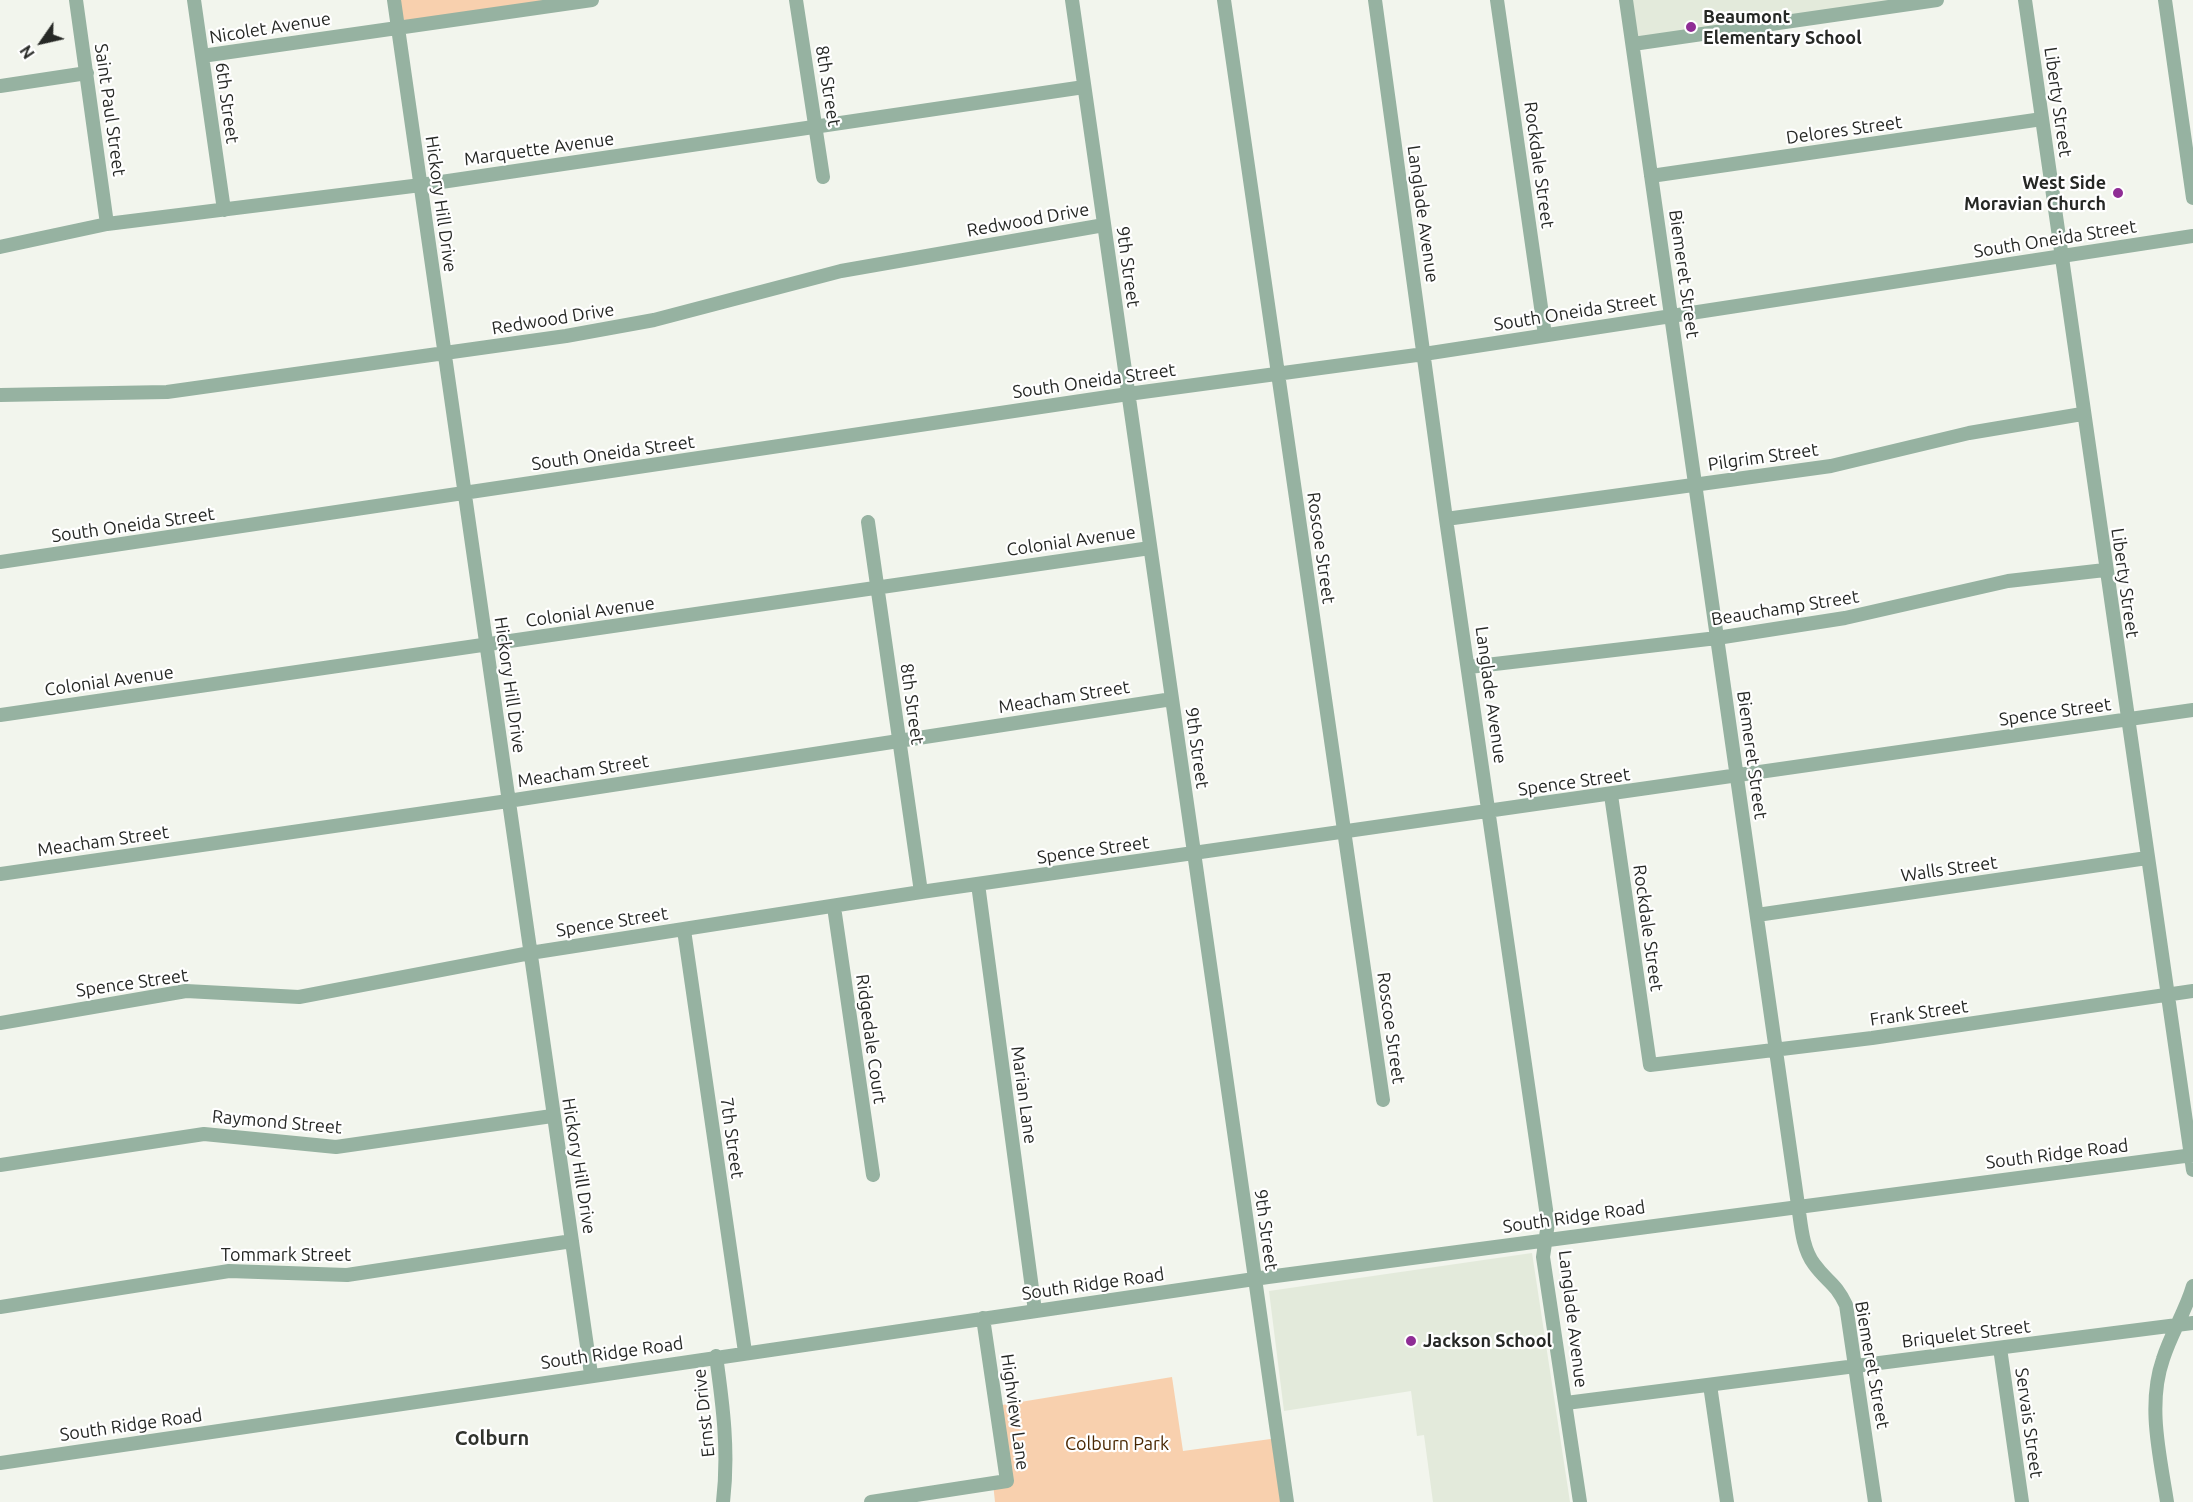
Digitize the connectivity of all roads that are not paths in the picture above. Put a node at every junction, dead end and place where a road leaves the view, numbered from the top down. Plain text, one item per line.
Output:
1 (76, 0) edge
2 (194, 0) edge
3 (394, 0) edge
4 (592, 0) edge
5 (796, 0) edge
6 (1072, 0) edge
7 (1224, 0) edge
8 (1375, 0) edge
9 (1497, 0) edge
10 (1626, 0) edge
11 (1937, 0) edge
12 (2025, 0) edge
13 (2164, 0) edge
14 (398, 27) junction
15 (1633, 44) junction
16 (202, 56) junction
17 (87, 73) junction
18 (0, 86) edge
19 (1084, 87) junction
20 (2042, 119) junction
21 (816, 126) junction
22 (1651, 176) junction
23 (823, 177) dead end
24 (421, 185) junction
25 (2193, 198) edge
26 (224, 210) junction
27 (107, 224) junction
28 (1104, 225) junction
29 (2193, 236) edge
30 (0, 247) edge
31 (2062, 255) junction
32 (1671, 316) junction
33 (1545, 335) junction
34 (443, 354) junction
35 (1424, 354) junction
36 (1278, 374) junction
37 (1128, 394) junction
38 (0, 395) edge
39 (2082, 414) junction
40 (1695, 485) junction
41 (464, 493) junction
42 (1446, 519) junction
43 (868, 522) dead end
44 (1150, 548) junction
45 (0, 562) edge
46 (2105, 570) junction
47 (877, 588) junction
48 (1717, 638) junction
49 (486, 645) junction
50 (1469, 667) junction
51 (1172, 699) junction
52 (2193, 710) edge
53 (0, 715) edge
54 (2127, 720) junction
55 (899, 741) junction
56 (1737, 777) junction
57 (1611, 795) junction
58 (508, 801) junction
59 (1490, 812) junction
60 (1344, 832) junction
61 (1194, 854) junction
62 (2147, 858) junction
63 (0, 874) edge
64 (978, 884) junction
65 (921, 892) junction
66 (834, 907) junction
67 (1757, 915) junction
68 (684, 930) junction
69 (530, 953) junction
70 (2193, 991) edge
71 (2167, 995) junction
72 (0, 1023) edge
73 (1776, 1050) junction
74 (1650, 1065) joint
75 (1383, 1100) dead end
76 (552, 1116) junction
77 (2192, 1155) edge
78 (0, 1165) edge
79 (2193, 1170) edge
80 (873, 1175) dead end
81 (1798, 1205) junction
82 (1546, 1239) junction
83 (572, 1241) junction
84 (1255, 1279) junction
85 (2193, 1286) edge
86 (0, 1306) edge
87 (1035, 1311) junction
88 (983, 1318) junction
89 (2193, 1323) edge
90 (2177, 1326) junction
91 (2000, 1348) junction
92 (745, 1352) junction
93 (716, 1356) junction
94 (1856, 1366) junction
95 (591, 1374) junction
96 (1710, 1385) junction
97 (1566, 1403) junction
98 (0, 1463) edge
99 (723, 1502) edge
100 (871, 1502) edge
101 (1287, 1502) edge
102 (1580, 1502) edge
103 (1727, 1502) edge
104 (1875, 1502) edge
105 (2022, 1502) edge
106 (2167, 1502) edge

1 - 17 street, Saint Paul Street
2 - 16 street, 6th Street
3 - 14 street, Hickory Hill Drive
4 - 14 street, Nicolet Avenue
5 - 21 street, 8th Street
6 - 19 street, 9th Street
7 - 36 street, Roscoe Street
8 - 35 street, Langlade Avenue
9 - 33 street, Rockdale Street
10 - 15 street, Biemeret Street
11 - 15 street
12 - 20 street, Liberty Street
13 - 25 street
14 - 16 street, Nicolet Avenue
14 - 24 street, Hickory Hill Drive
15 - 22 street, Biemeret Street
16 - 26 street, 6th Street
17 - 18 street
17 - 27 street, Saint Paul Street
19 - 21 street, Marquette Avenue
19 - 28 street, 9th Street
20 - 22 street, Delores Street
20 - 31 street, Liberty Street
21 - 23 street, 8th Street
21 - 24 street, Marquette Avenue
22 - 32 street, Biemeret Street
24 - 26 street, Marquette Avenue
24 - 34 street, Hickory Hill Drive
26 - 27 street, Marquette Avenue
27 - 30 street, Marquette Avenue
28 - 34 street, Redwood Drive
28 - 37 street, 9th Street
29 - 31 street, South Oneida Street
31 - 32 street, South Oneida Street
31 - 39 street, Liberty Street
32 - 33 street, South Oneida Street
32 - 40 street, Biemeret Street
33 - 35 street, South Oneida Street
34 - 38 street, Redwood Drive
34 - 41 street, Hickory Hill Drive
35 - 36 street, South Oneida Street
35 - 42 street, Langlade Avenue
36 - 37 street, South Oneida Street
36 - 60 street, Roscoe Street
37 - 41 street, South Oneida Street
37 - 44 street, 9th Street
39 - 40 street, Pilgrim Street
39 - 46 street, Liberty Street
40 - 42 street, Pilgrim Street
40 - 48 street, Biemeret Street
41 - 45 street, South Oneida Street
41 - 49 street, Hickory Hill Drive
42 - 50 street, Langlade Avenue
43 - 47 street, 8th Street
44 - 47 street, Colonial Avenue
44 - 51 street, 9th Street
46 - 48 street, Beauchamp Street
46 - 54 street, Liberty Street
47 - 49 street, Colonial Avenue
47 - 55 street, 8th Street
48 - 50 street, Beauchamp Street
48 - 56 street, Biemeret Street
49 - 53 street, Colonial Avenue
49 - 58 street, Hickory Hill Drive
50 - 59 street, Langlade Avenue
51 - 55 street, Meacham Street
51 - 61 street, 9th Street
52 - 54 street, Spence Street
54 - 56 street, Spence Street
54 - 62 street, Liberty Street
55 - 58 street, Meacham Street
55 - 65 street, 8th Street
56 - 57 street, Spence Street
56 - 67 street, Biemeret Street
57 - 59 street, Spence Street
57 - 74 street, Rockdale Street
58 - 63 street, Meacham Street
58 - 69 street, Hickory Hill Drive
59 - 60 street, Spence Street
59 - 82 street, Langlade Avenue
60 - 61 street, Spence Street
60 - 75 street, Roscoe Street
61 - 64 street, Spence Street
61 - 84 street, 9th Street
62 - 67 street, Walls Street
62 - 71 street, Liberty Street
64 - 65 street, Spence Street
64 - 87 street, Marian Lane
65 - 66 street, Spence Street
66 - 68 street, Spence Street
66 - 80 street, Ridgedale Court
67 - 73 street, Biemeret Street
68 - 69 street, Spence Street
68 - 92 street, 7th Street
69 - 72 street, Spence Street
69 - 76 street, Hickory Hill Drive
70 - 71 street, Frank Street
71 - 73 street, Frank Street
71 - 77 street, Liberty Street
73 - 74 street, Frank Street
73 - 81 street, Biemeret Street
76 - 78 street, Raymond Street
76 - 83 street, Hickory Hill Drive
77 - 79 street, Liberty Street
77 - 81 street, South Ridge Road
81 - 82 street, South Ridge Road
81 - 94 street, Biemeret Street
82 - 84 street, South Ridge Road
82 - 97 street, Langlade Avenue
83 - 86 street, Tommark Street
83 - 95 street, Hickory Hill Drive
84 - 87 street, South Ridge Road
84 - 101 street, 9th Street
85 - 90 street
87 - 88 street, South Ridge Road
88 - 92 street, South Ridge Road
88 - 100 street, Highview Lane
89 - 90 street, Briquelet Street
90 - 91 street, Briquelet Street
90 - 106 street
91 - 94 street, Briquelet Street
91 - 105 street, Servais Street
92 - 93 street, South Ridge Road
93 - 95 street, South Ridge Road
93 - 99 street, Ernst Drive
94 - 96 street, Briquelet Street
94 - 104 street, Biemeret Street
95 - 98 street, South Ridge Road
96 - 97 street, Briquelet Street
96 - 103 street
97 - 102 street, Langlade Avenue

